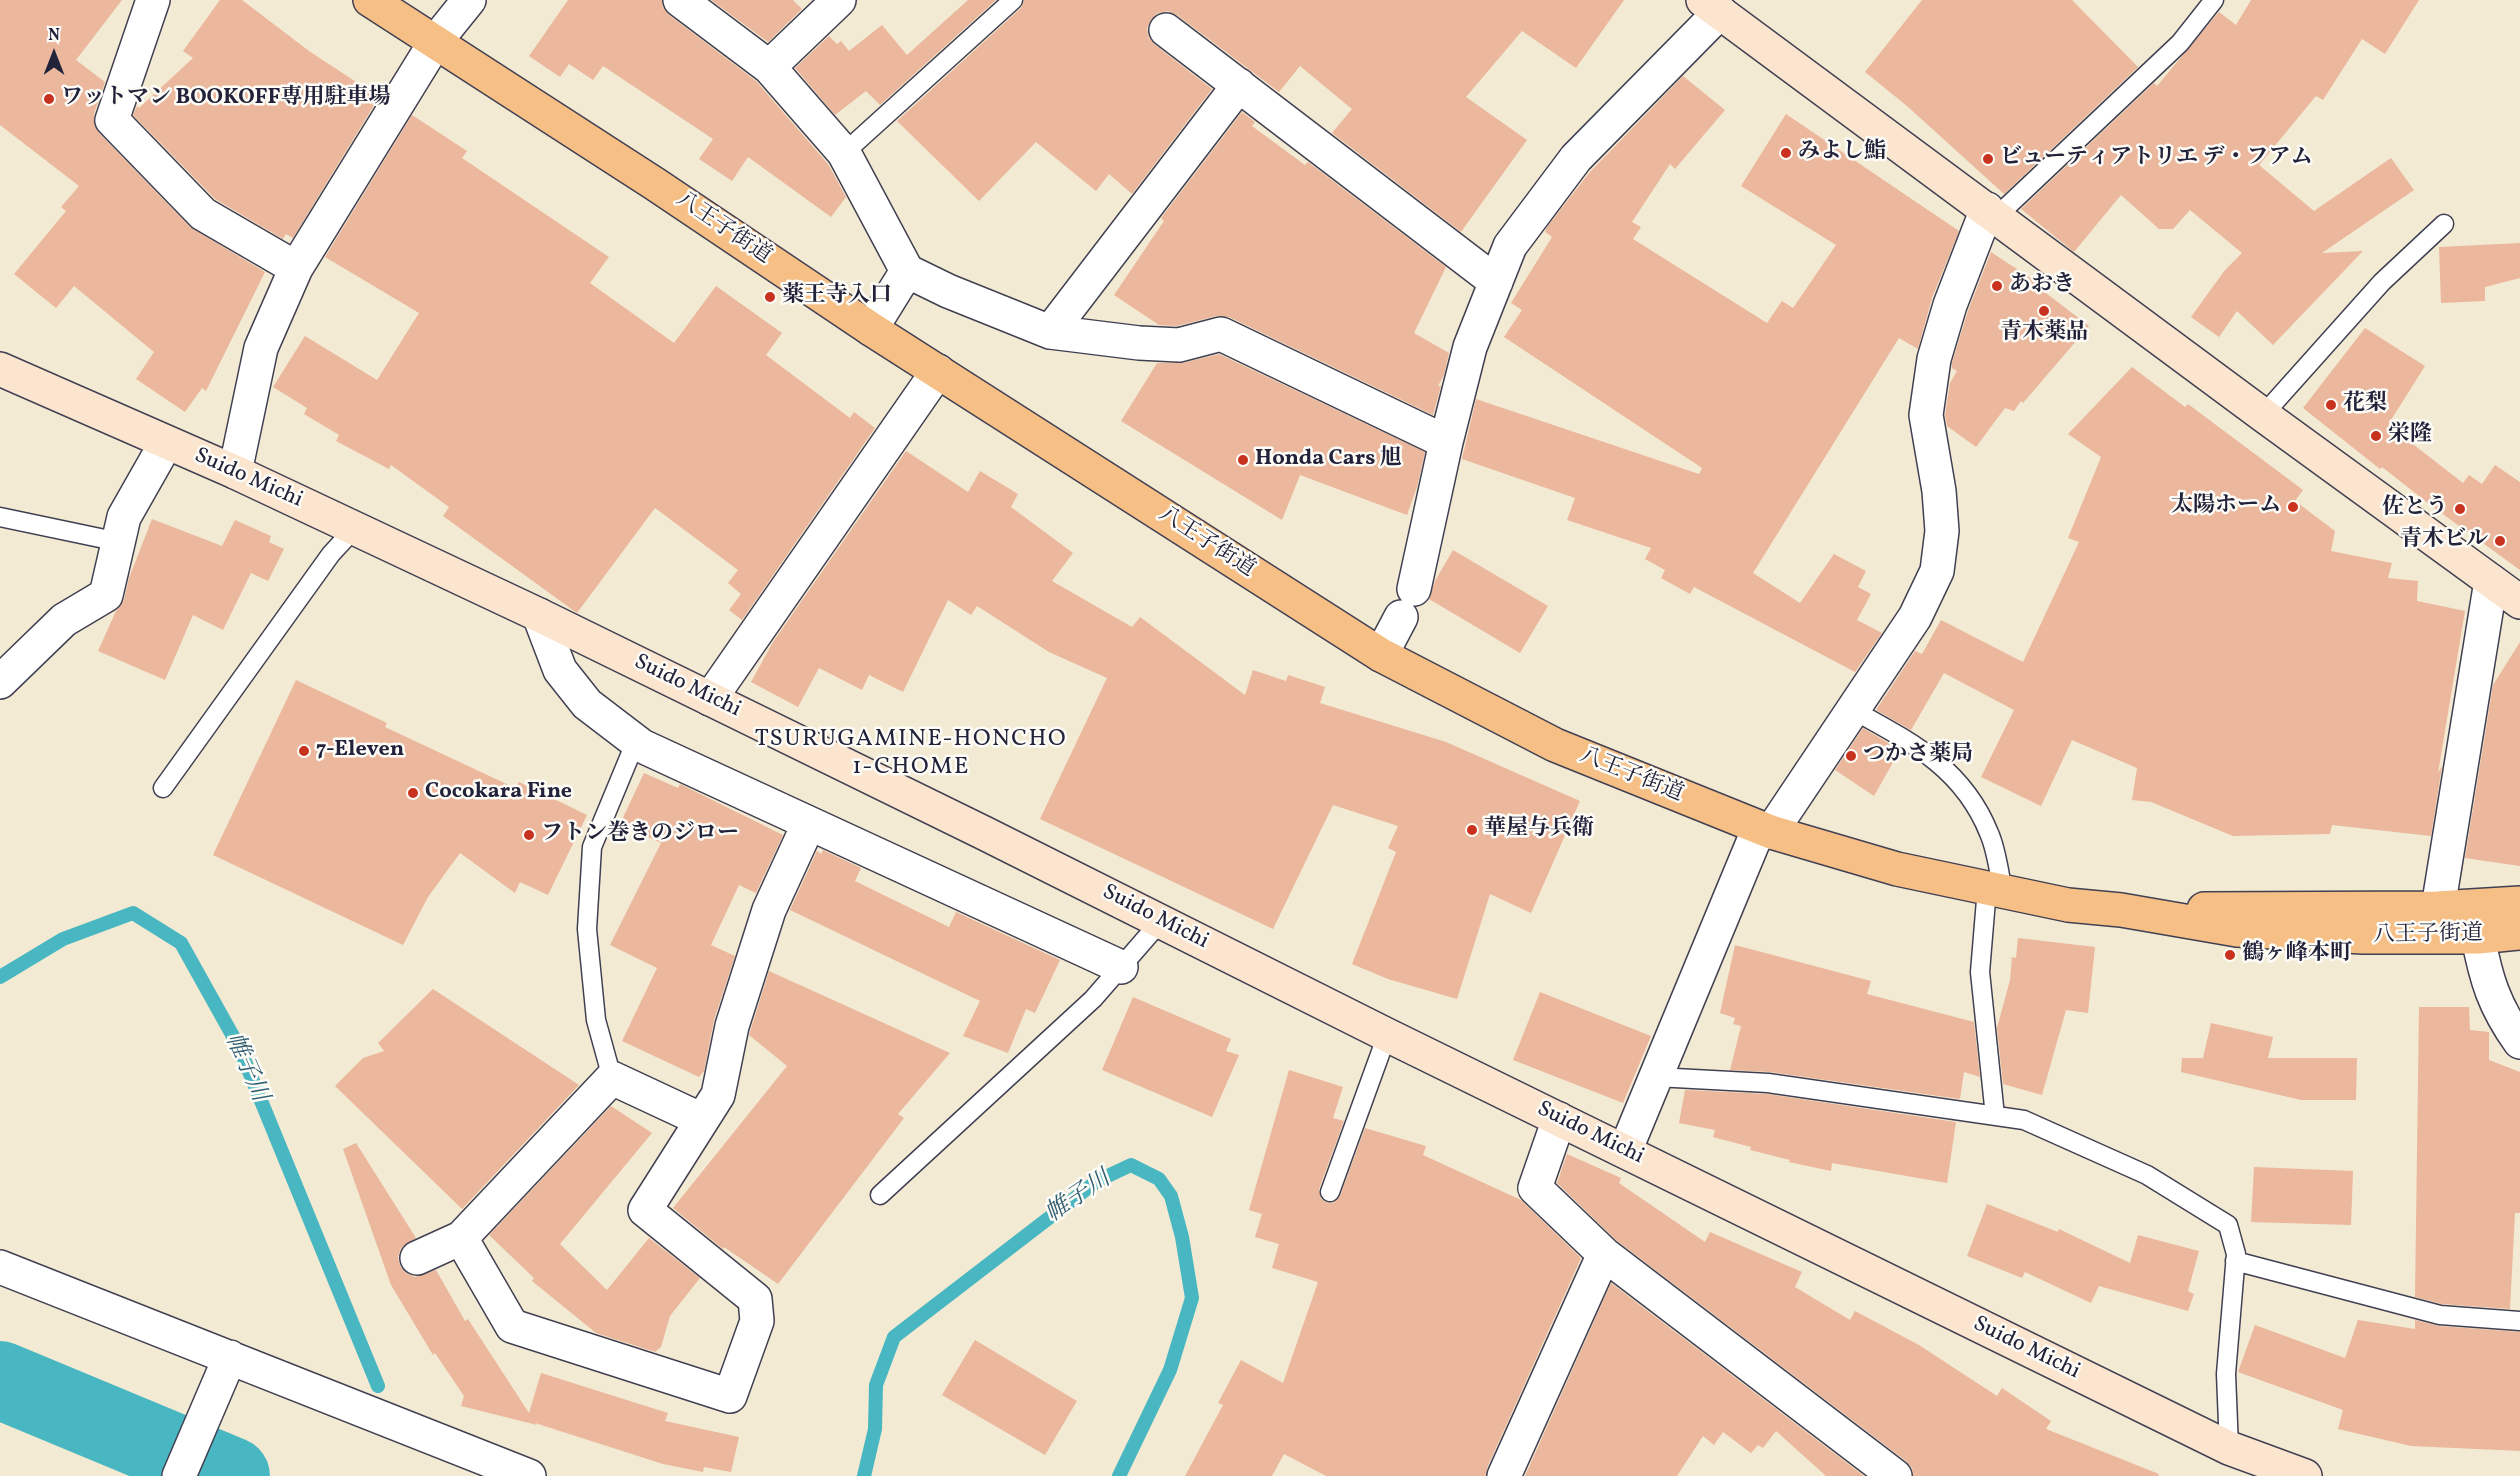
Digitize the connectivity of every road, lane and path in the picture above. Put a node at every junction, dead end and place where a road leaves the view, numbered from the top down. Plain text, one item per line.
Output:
1 (153, 0) edge
2 (370, 0) edge
3 (469, 0) edge
4 (680, 0) edge
5 (839, 0) edge
6 (1013, 0) edge
7 (2214, 0) edge
8 (1712, 6) edge
9 (1166, 30) dead end
10 (436, 41) junction
11 (768, 67) junction
12 (1239, 86) junction
13 (844, 153) junction
14 (1992, 212) junction
15 (2444, 224) dead end
16 (296, 268) junction
17 (907, 272) junction
18 (1496, 282) junction
19 (871, 329) junction
20 (1050, 332) junction
21 (0, 369) edge
22 (938, 371) junction
23 (2263, 415) junction
24 (1446, 442) junction
25 (166, 443) junction
26 (235, 472) junction
27 (0, 518) edge
28 (355, 528) junction
29 (118, 542) junction
30 (2491, 581) junction
31 (2520, 602) edge
32 (539, 615) junction
33 (1381, 655) junction
34 (0, 682) edge
35 (710, 699) junction
36 (1853, 710) junction
37 (636, 741) junction
38 (163, 788) dead end
39 (809, 823) junction
40 (1765, 830) junction
41 (1995, 890) junction
42 (2520, 903) edge
43 (2438, 908) junction
44 (2121, 910) junction
45 (1161, 921) junction
46 (2520, 933) edge
47 (2478, 937) junction
48 (1121, 967) junction
49 (1387, 1035) junction
50 (2520, 1042) edge
51 (1656, 1077) junction
52 (612, 1078) junction
53 (1995, 1116) junction
54 (1559, 1119) junction
55 (702, 1120) junction
56 (1625, 1152) junction
57 (1330, 1192) dead end
58 (880, 1195) dead end
59 (461, 1238) junction
60 (1604, 1254) junction
61 (417, 1258) dead end
62 (2235, 1261) junction
63 (0, 1267) edge
64 (2520, 1321) edge
65 (230, 1357) junction
66 (2229, 1448) junction
67 (2262, 1469) edge
68 (179, 1476) edge
69 (529, 1476) edge
70 (1504, 1476) edge
71 (1895, 1476) edge
72 (2305, 1476) edge

1 - 16 street
2 - 10 highway, 八王子街道
3 - 10 street
4 - 11 street
5 - 11 street
6 - 13 lane
7 - 14 lane
8 - 14 street
8 - 18 street
9 - 12 street
10 - 16 street
10 - 19 highway, 八王子街道
11 - 13 street
12 - 18 street
12 - 20 street
13 - 17 street
14 - 23 street
14 - 36 street
15 - 23 lane
16 - 26 street
17 - 19 street
17 - 20 street
18 - 24 street
19 - 22 highway, 八王子街道
20 - 24 street
21 - 25 street, Suido Michi
22 - 33 highway, 八王子街道
22 - 35 street
23 - 30 street
24 - 33 street
25 - 26 street, Suido Michi
25 - 29 street
26 - 28 street, Suido Michi
27 - 29 lane
28 - 32 street, Suido Michi
28 - 38 lane
29 - 34 street
30 - 31 street
30 - 43 street
32 - 35 street, Suido Michi
32 - 37 street
33 - 40 highway, 八王子街道
35 - 45 street, Suido Michi
36 - 40 street
36 - 41 lane
37 - 39 street
37 - 52 lane
39 - 48 street
39 - 55 street
40 - 41 highway, 八王子街道
40 - 51 street
41 - 44 highway, 八王子街道
41 - 53 lane
42 - 43 highway, 八王子街道
43 - 44 highway, 八王子街道
44 - 47 highway, 八王子街道
45 - 48 lane
45 - 49 street, Suido Michi
46 - 47 highway, 八王子街道
47 - 50 street
48 - 58 lane
49 - 54 street, Suido Michi
49 - 57 lane
51 - 53 lane
51 - 56 street
52 - 55 street
52 - 59 street
53 - 62 lane
54 - 56 street, Suido Michi
54 - 60 street
55 - 59 street
56 - 66 street, Suido Michi
59 - 61 street
60 - 70 street
60 - 71 street
62 - 64 lane
62 - 66 lane
63 - 65 street
65 - 68 street
65 - 69 street
66 - 67 street, Suido Michi
67 - 72 street, Suido Michi

